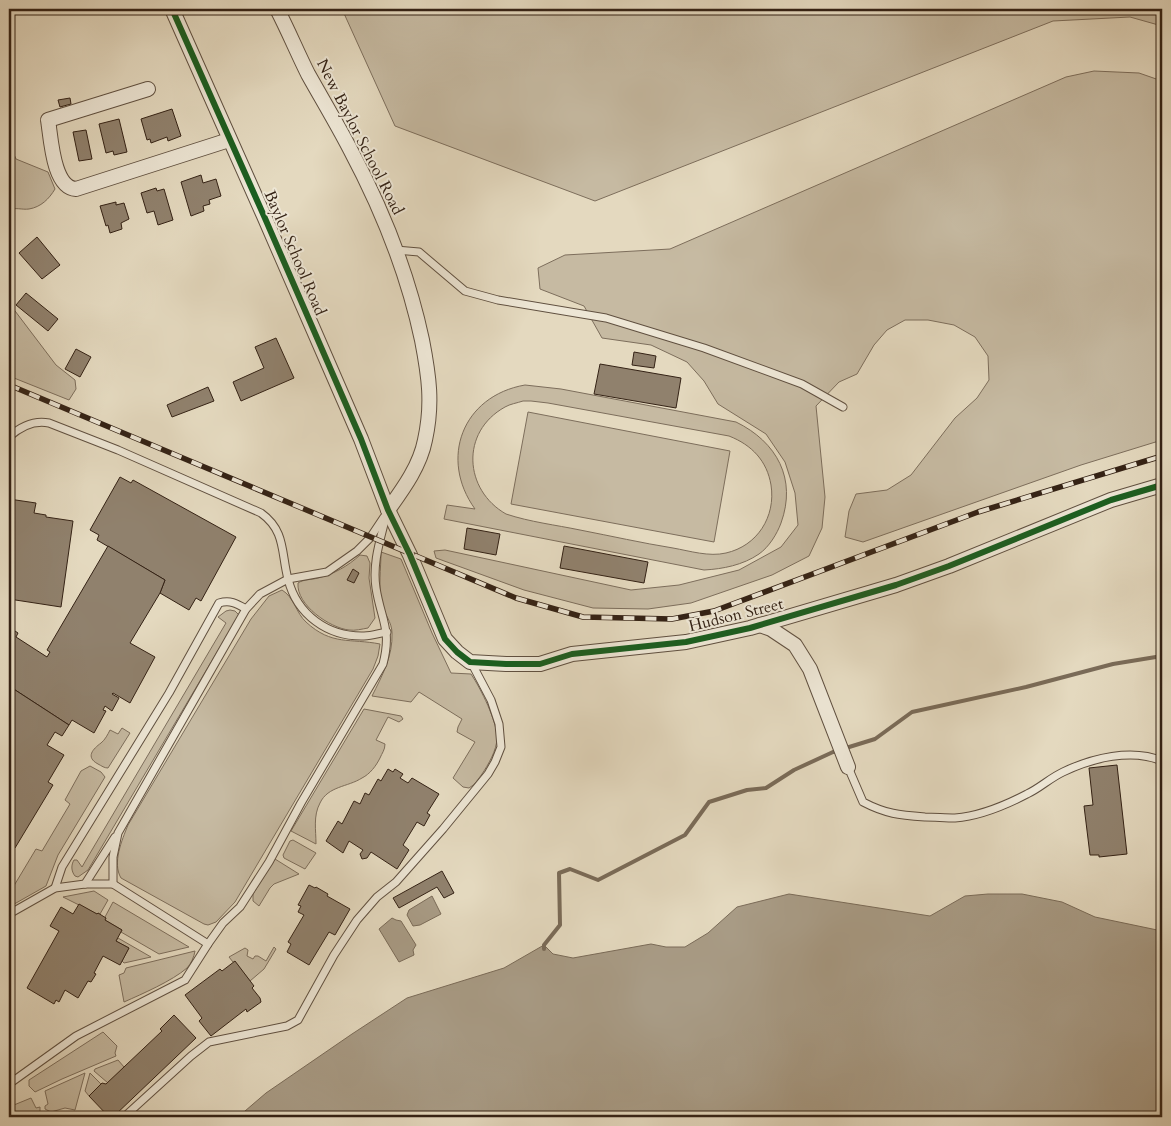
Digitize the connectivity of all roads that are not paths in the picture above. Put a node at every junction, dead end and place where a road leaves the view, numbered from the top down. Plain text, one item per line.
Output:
1 (172, 9) edge
2 (277, 9) edge
3 (148, 89) dead end
4 (230, 140) junction
5 (396, 250) junction
6 (843, 407) dead end
7 (9, 437) edge
8 (1162, 486) edge
9 (388, 510) junction
10 (288, 579) junction
11 (246, 609) junction
12 (760, 625) junction
13 (387, 632) junction
14 (470, 662) junction
15 (1162, 762) edge
16 (848, 767) joint
17 (118, 833) junction
18 (85, 884) junction
19 (113, 884) junction
20 (55, 888) junction
21 (9, 914) edge
22 (208, 944) junction
23 (9, 1084) edge
24 (124, 1117) edge

1 - 4 street, Baylor School Road
2 - 5 street, New Baylor School Road
3 - 4 street
4 - 9 street, Baylor School Road
5 - 6 lane
5 - 9 street, New Baylor School Road
7 - 10 lane
8 - 12 street, Hudson Street
9 - 10 lane
9 - 13 lane
9 - 14 street
10 - 11 lane
10 - 13 lane
11 - 17 lane
11 - 20 lane
12 - 14 street, Hudson Street
12 - 16 street
13 - 22 lane
14 - 24 lane
15 - 16 lane
17 - 18 lane
17 - 19 lane
18 - 19 lane
18 - 20 lane
19 - 22 lane
20 - 21 lane
22 - 23 lane

